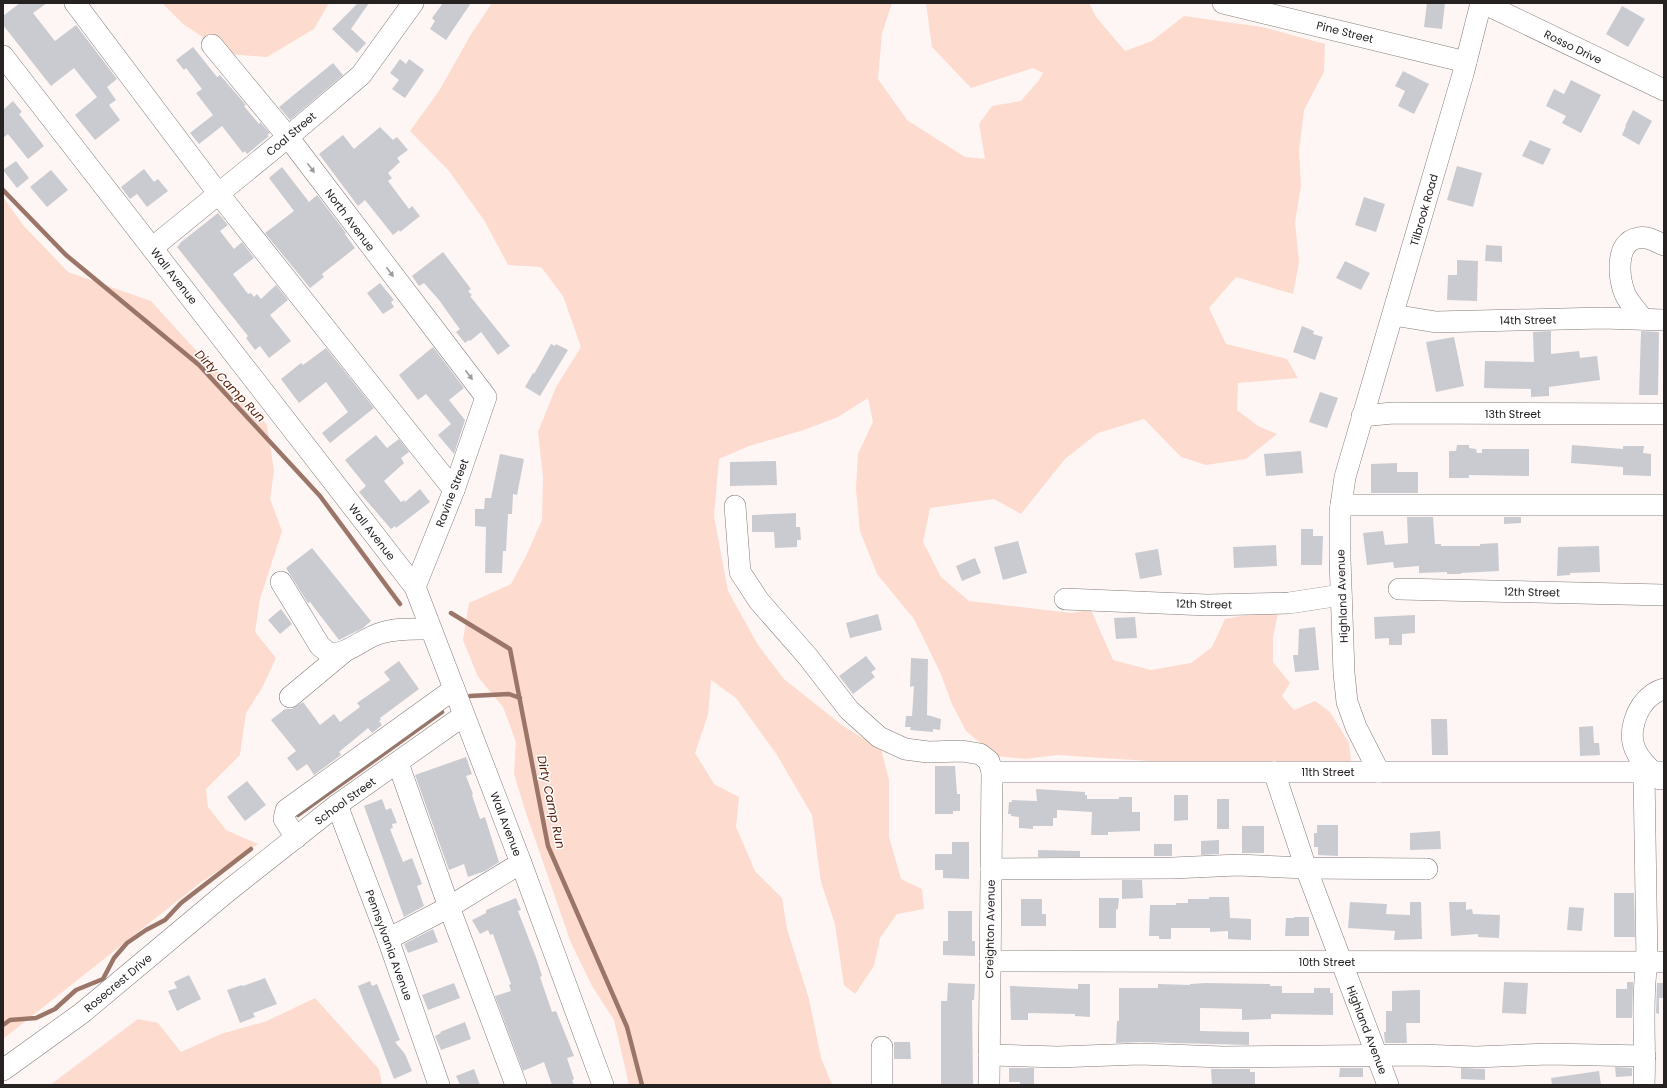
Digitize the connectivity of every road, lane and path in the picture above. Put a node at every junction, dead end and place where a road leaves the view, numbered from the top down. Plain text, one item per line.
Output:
1 (75, 3) edge
2 (413, 3) edge
3 (1223, 3) edge
4 (1482, 3) edge
5 (212, 45) dead end
6 (3, 56) edge
7 (1466, 62) junction
8 (1664, 90) edge
9 (288, 138) junction
10 (218, 193) junction
11 (1664, 245) edge
12 (152, 248) junction
13 (1393, 315) junction
14 (1643, 319) junction
15 (1664, 320) edge
16 (486, 397) joint
17 (1664, 414) edge
18 (1362, 416) junction
19 (454, 490) junction
20 (1341, 505) junction
21 (1664, 505) edge
22 (735, 506) dead end
23 (281, 582) dead end
24 (415, 587) junction
25 (1399, 590) dead end
26 (1341, 595) junction
27 (1664, 595) edge
28 (1065, 599) dead end
29 (430, 629) junction
30 (344, 652) junction
31 (454, 689) junction
32 (1664, 689) edge
33 (290, 697) dead end
34 (463, 716) junction
35 (398, 763) junction
36 (992, 772) junction
37 (1274, 772) junction
38 (1379, 772) junction
39 (1656, 775) edge
40 (337, 805) junction
41 (296, 838) junction
42 (521, 863) junction
43 (1306, 868) junction
44 (991, 869) junction
45 (1427, 869) dead end
46 (228, 891) joint
47 (449, 907) junction
48 (388, 939) junction
49 (990, 961) junction
50 (1341, 962) junction
51 (1656, 962) edge
52 (882, 1046) dead end
53 (989, 1055) junction
54 (1376, 1055) junction
55 (1645, 1056) junction
56 (3, 1070) edge
57 (439, 1085) edge
58 (516, 1085) edge
59 (603, 1085) edge
60 (882, 1085) edge
61 (989, 1085) edge
62 (1388, 1085) edge
63 (1644, 1085) edge

1 - 10 street
2 - 9 street, Coal Street
3 - 7 street, Pine Street
4 - 7 street, Tilbrook Road
4 - 8 street, Rosso Drive
5 - 9 street, North Avenue
6 - 12 street, Wall Avenue
7 - 13 street, Tilbrook Road
9 - 10 street, Coal Street
9 -> 16 street, North Avenue
10 - 12 street, Coal Street
10 - 19 street
11 - 14 street
12 - 24 street, Wall Avenue
13 - 14 street, 14th Street
13 - 18 street, Tilbrook Road
14 - 15 street, 14th Street
16 - 19 street, Ravine Street
17 - 18 street, 13th Street
18 - 20 street, Highland Avenue
19 - 24 street, Ravine Street
20 - 21 street
20 - 26 street, Highland Avenue
22 - 36 street
23 - 30 street
24 - 29 street, Wall Avenue
25 - 27 street, 12th Street
26 - 28 street, 12th Street
26 - 38 street, Highland Avenue
29 - 30 street
29 - 31 street, Wall Avenue
30 - 33 street
31 - 34 street, Wall Avenue
31 - 41 street
32 - 39 street
34 - 35 street, School Street
34 - 42 street, Wall Avenue
35 - 40 street, School Street
35 - 47 street
36 - 37 street, 11th Street
36 - 44 street, Creighton Avenue
37 - 38 street, 11th Street
37 - 43 street, Highland Avenue
38 - 39 street, 11th Street
39 - 51 street
40 - 41 street, School Street
40 - 48 street, Pennsylvania Avenue
41 - 46 street, School Street
42 - 47 street
42 - 59 street, Wall Avenue
43 - 44 street
43 - 45 street
43 - 50 street, Highland Avenue
44 - 49 street, Creighton Avenue
46 - 56 street, Rosecrest Drive
47 - 48 street
47 - 58 street
48 - 57 street, Pennsylvania Avenue
49 - 50 street, 10th Street
49 - 53 street, Creighton Avenue
50 - 51 street, 10th Street
50 - 54 street, Highland Avenue
51 - 55 street
52 - 60 street
53 - 54 street
53 - 61 street, Creighton Avenue
54 - 55 street
54 - 62 street, Highland Avenue
55 - 63 street

